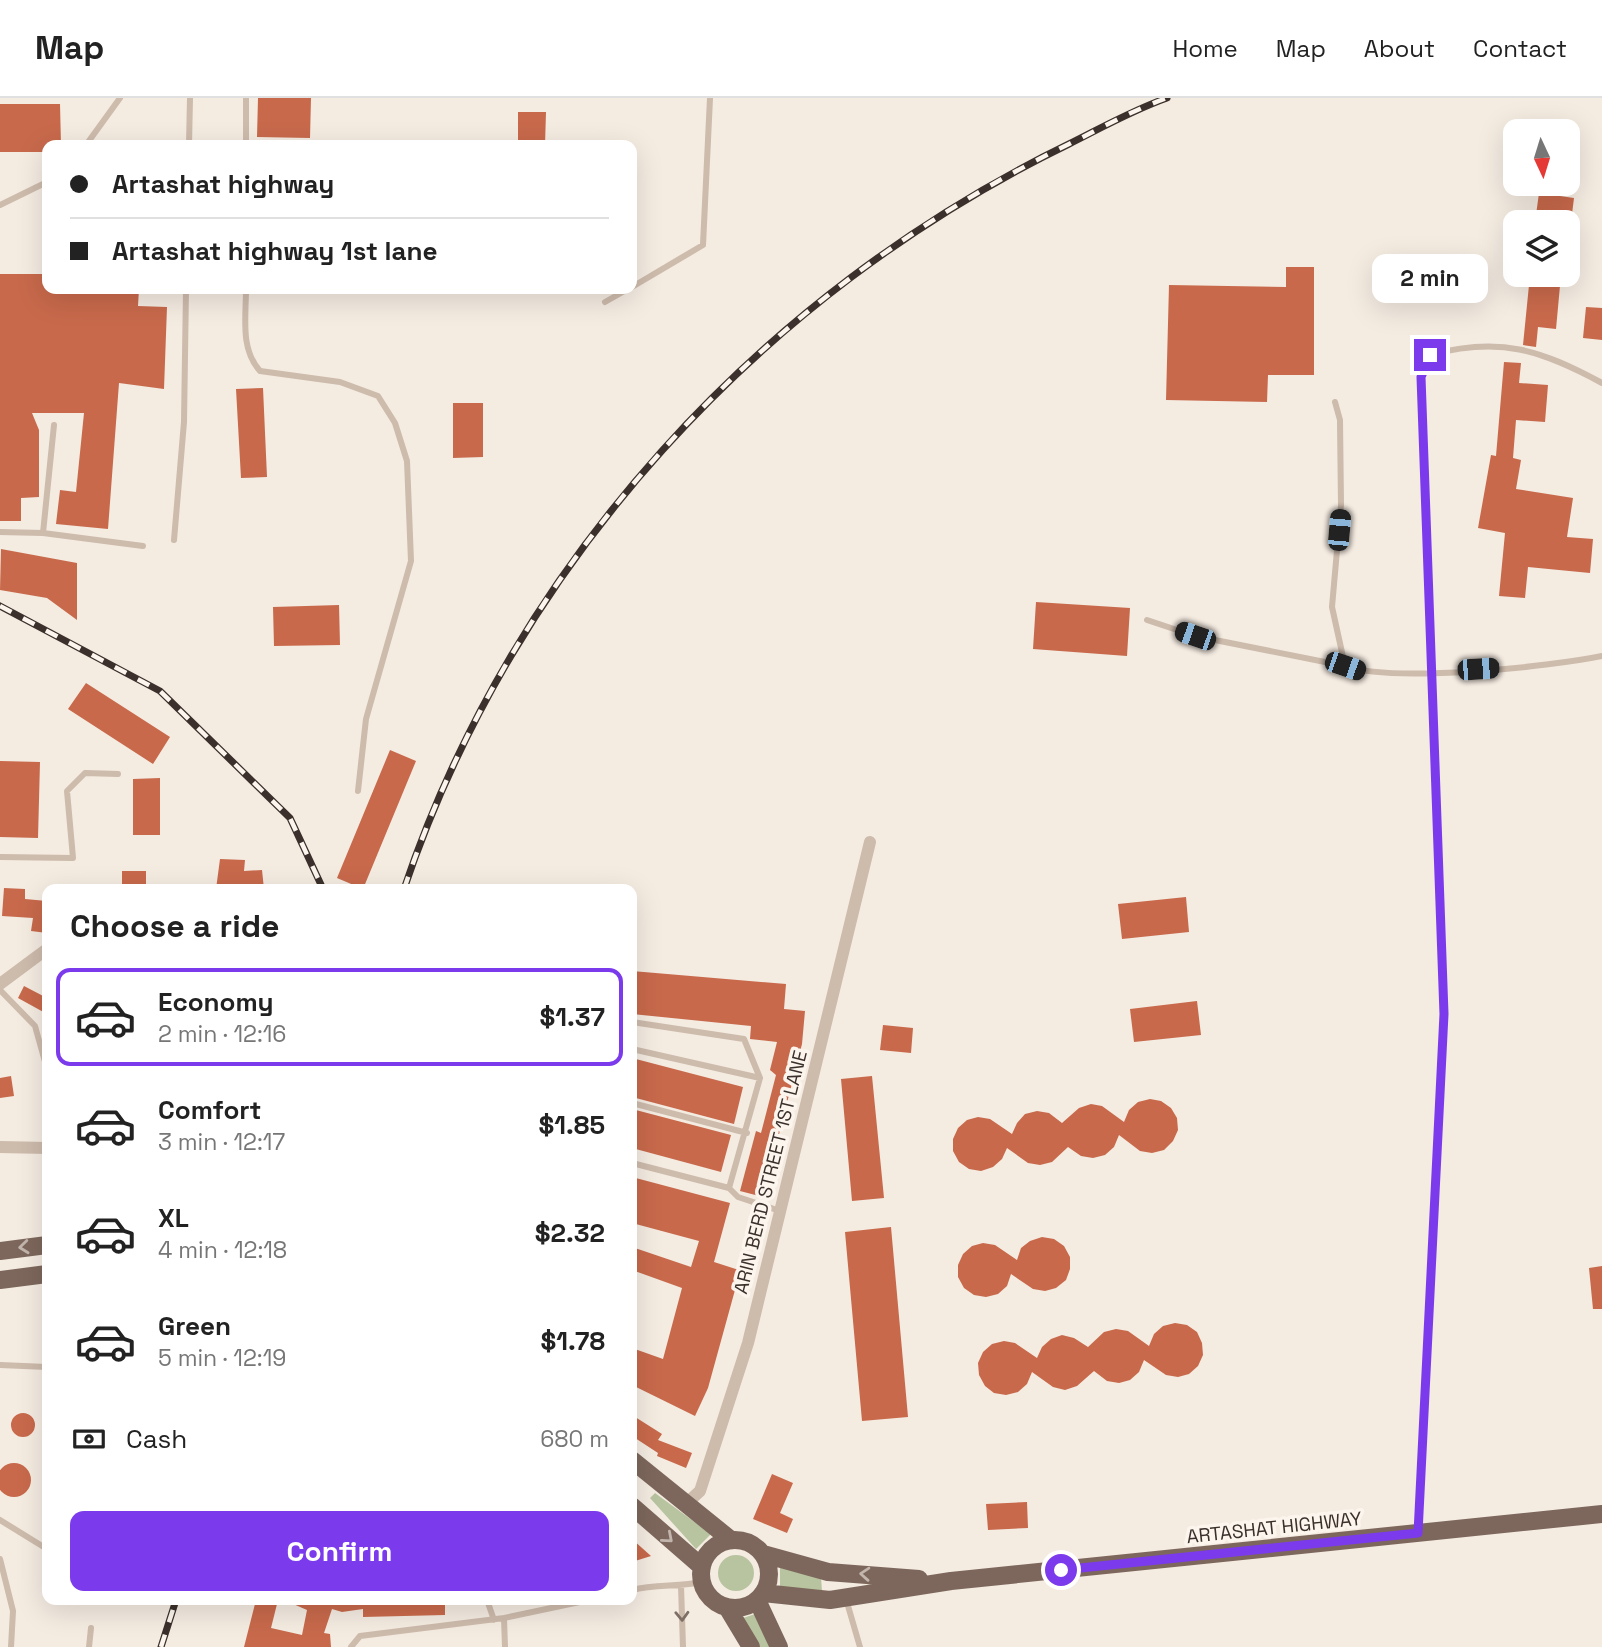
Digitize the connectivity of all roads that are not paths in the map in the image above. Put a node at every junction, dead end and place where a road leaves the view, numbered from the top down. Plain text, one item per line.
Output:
1 (120, 98) edge
2 (190, 98) edge
3 (246, 98) edge
4 (710, 98) edge
5 (90, 140) edge
6 (189, 140) edge
7 (246, 140) edge
8 (42, 184) edge
9 (0, 205) edge
10 (637, 284) edge
11 (186, 294) edge
12 (246, 294) edge
13 (619, 294) edge
14 (605, 302) dead end
15 (1602, 383) edge
16 (1335, 402) dead end
17 (54, 425) dead end
18 (0, 533) edge
19 (43, 533) junction
20 (174, 540) dead end
21 (143, 546) dead end
22 (1147, 620) dead end
23 (1602, 656) edge
24 (1345, 666) junction
25 (1429, 672) junction
26 (118, 774) dead end
27 (358, 791) dead end
28 (870, 842) dead end
29 (0, 857) edge
30 (42, 953) edge
31 (0, 984) edge
32 (0, 990) edge
33 (637, 1023) edge
34 (637, 1050) edge
35 (42, 1051) edge
36 (760, 1078) junction
37 (637, 1104) edge
38 (747, 1133) junction
39 (0, 1147) edge
40 (42, 1148) edge
41 (637, 1164) edge
42 (729, 1188) junction
43 (780, 1212) junction
44 (42, 1246) edge
45 (0, 1251) edge
46 (42, 1275) edge
47 (0, 1280) edge
48 (0, 1365) edge
49 (42, 1367) edge
50 (637, 1464) edge
51 (687, 1503) junction
52 (637, 1511) edge
53 (1602, 1514) edge
54 (0, 1520) edge
55 (1418, 1533) junction
56 (731, 1540) junction
57 (42, 1546) edge
58 (763, 1554) junction
59 (0, 1559) edge
60 (702, 1575) junction
61 (951, 1581) junction
62 (681, 1586) junction
63 (637, 1589) edge
64 (760, 1597) junction
65 (846, 1597) junction
66 (489, 1605) edge
67 (565, 1605) edge
68 (727, 1607) junction
69 (504, 1618) junction
70 (494, 1620) junction
71 (91, 1628) dead end
72 (11, 1647) edge
73 (89, 1647) edge
74 (351, 1647) edge
75 (505, 1647) edge
76 (683, 1647) edge
77 (751, 1647) edge
78 (779, 1647) edge
79 (860, 1647) edge

1 - 5 lane
2 - 6 lane
3 - 7 lane
4 - 10 lane
8 - 9 lane
11 - 20 lane
12 - 27 lane
13 - 14 lane
15 - 25 lane
16 - 24 lane
17 - 19 lane
18 - 19 lane
19 - 21 lane
22 - 24 lane
23 - 25 lane
24 - 25 lane
25 - 55 lane
26 - 29 lane
28 - 43 street, ARIN BERD STREET 1ST LANE
30 - 31 street
32 - 35 lane
33 - 36 lane
34 - 36 lane
36 - 38 lane
37 - 38 lane
38 - 42 lane
39 - 40 street
41 - 42 lane
42 - 43 lane
43 - 51 street, ARIN BERD STREET 1ST LANE
44 -> 45 main road
46 - 47 main road
48 - 49 lane
50 - 51 main road
51 - 56 main road
52 -> 60 main road
53 - 55 main road, ARTASHAT HIGHWAY
54 - 57 lane
55 - 61 main road, ARTASHAT HIGHWAY
56 - 58 main road
56 - 60 main road
61 -> 58 main road, ARTASHAT HIGHWAY
58 - 64 main road
59 - 72 lane
60 - 62 lane
60 - 68 main road
61 - 65 main road, ARTASHAT HIGHWAY
62 - 63 lane
62 -> 76 lane
64 - 65 main road, ARTASHAT HIGHWAY
64 - 68 main road
64 - 78 main road
65 - 79 lane
66 - 70 lane
67 - 69 lane
68 - 77 main road
69 - 70 lane
69 - 75 lane
70 - 74 lane
71 - 73 lane

